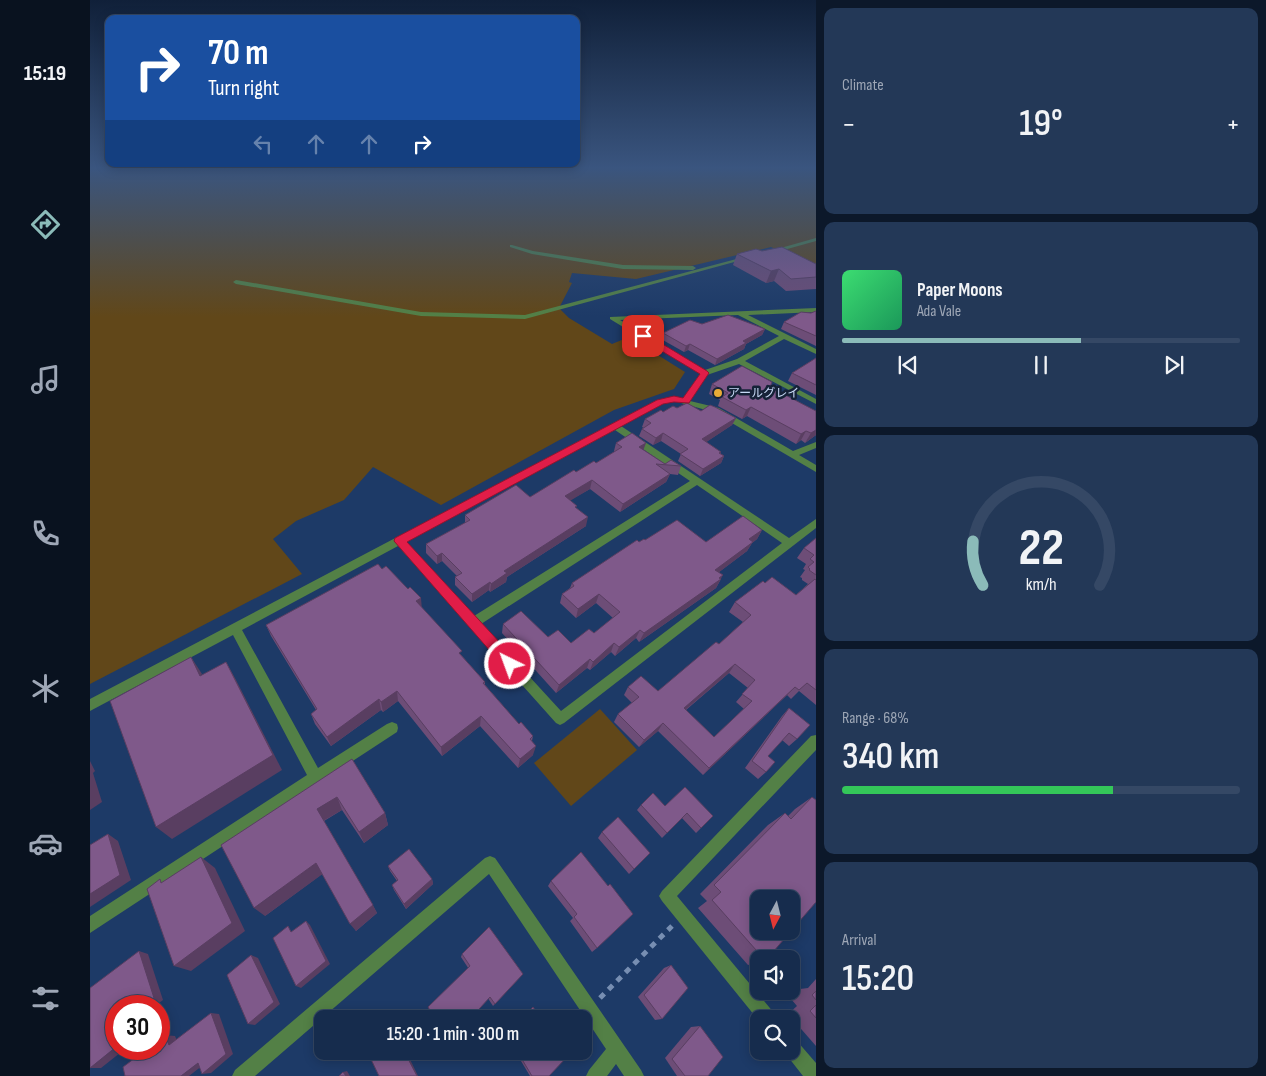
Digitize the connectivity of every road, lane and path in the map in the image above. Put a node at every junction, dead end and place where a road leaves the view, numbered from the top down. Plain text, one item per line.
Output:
1 (816, 239) edge
2 (512, 246) dead end
3 (772, 251) junction
4 (763, 254) edge
5 (755, 256) edge
6 (781, 256) edge
7 (703, 268) junction
8 (236, 282) dead end
9 (816, 310) edge
10 (739, 312) junction
11 (784, 336) junction
12 (816, 352) edge
13 (740, 361) junction
14 (704, 373) junction
15 (686, 401) junction
16 (816, 402) edge
17 (615, 426) junction
18 (816, 445) edge
19 (792, 455) junction
20 (816, 469) edge
21 (697, 481) junction
22 (816, 523) edge
23 (399, 541) junction
24 (789, 543) junction
25 (473, 622) junction
26 (234, 628) junction
27 (90, 705) edge
28 (392, 728) dead end
29 (816, 741) edge
30 (316, 778) junction
31 (683, 915) junction
32 (90, 925) edge
33 (589, 1009) junction
34 (761, 1010) edge
35 (617, 1050) junction
36 (800, 1058) edge
37 (241, 1076) edge
38 (595, 1076) edge
39 (635, 1076) edge
40 (815, 1076) edge

1 - 3 lane
2 - 7 lane
3 - 4 lane
3 - 6 lane
5 - 7 lane
7 - 8 lane
9 - 10 street
10 - 11 street
10 - 14 street
11 - 12 street
11 - 13 street
13 - 14 street
13 - 16 street
14 - 15 street
15 - 17 street
15 - 19 street
17 - 21 street
17 - 23 street
18 - 19 street
19 - 20 street
21 - 24 street
21 - 25 street
22 - 24 street
23 - 25 street
23 - 26 street
24 - 25 street
26 - 27 street
26 - 30 street
28 - 30 street
29 - 31 street
30 - 32 street
31 - 33 path
31 - 34 street
33 - 35 street
33 - 37 street
35 - 38 street
35 - 39 street
36 - 40 street

